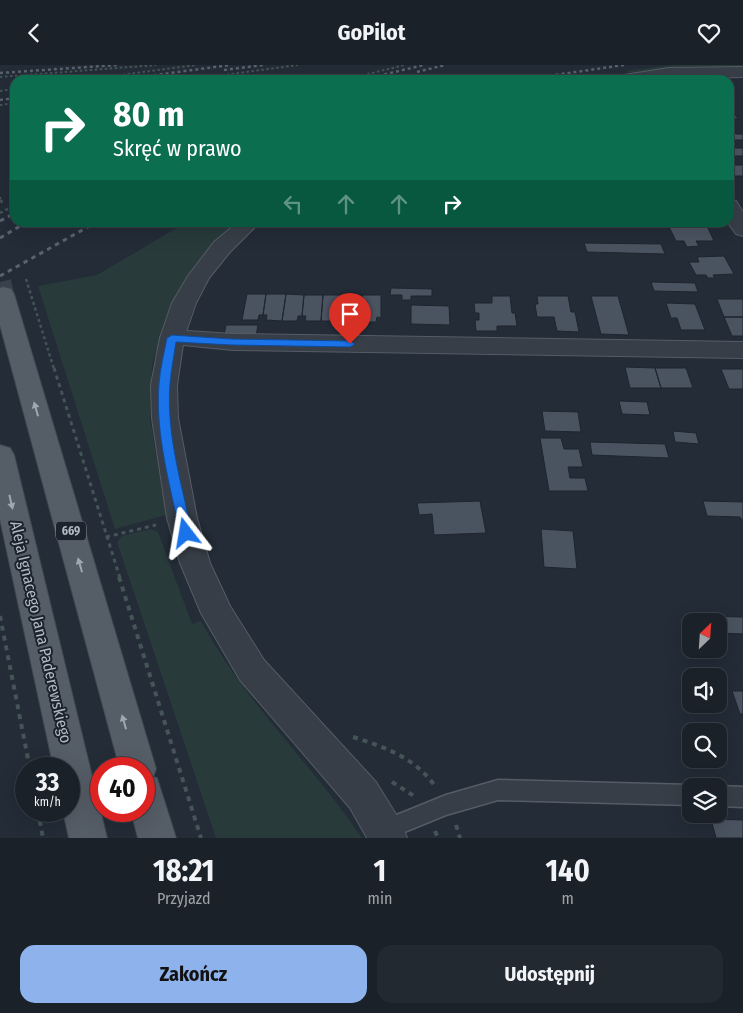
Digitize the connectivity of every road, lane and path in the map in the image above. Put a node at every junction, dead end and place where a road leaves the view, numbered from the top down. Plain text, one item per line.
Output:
1 (156, 65) edge
2 (196, 65) edge
3 (298, 65) edge
4 (405, 65) edge
5 (115, 69) junction
6 (743, 72) edge
7 (29, 75) edge
8 (116, 75) edge
9 (123, 75) edge
10 (224, 75) edge
11 (364, 75) edge
12 (666, 75) edge
13 (0, 197) edge
14 (2, 203) dead end
15 (734, 214) edge
16 (244, 227) edge
17 (743, 230) edge
18 (15, 287) joint
19 (172, 338) junction
20 (743, 350) edge
21 (0, 455) edge
22 (160, 524) dead end
23 (106, 537) junction
24 (0, 616) edge
25 (352, 741) dead end
26 (28, 757) edge
27 (135, 757) edge
28 (387, 777) dead end
29 (682, 795) edge
30 (727, 796) edge
31 (743, 797) edge
32 (446, 805) junction
33 (427, 812) junction
34 (40, 822) edge
35 (153, 822) edge
36 (386, 834) edge
37 (43, 838) edge
38 (88, 838) edge
39 (157, 838) edge
40 (201, 838) edge
41 (438, 838) edge
42 (460, 838) edge

1 - 5 path
2 - 9 path
3 - 10 path
4 - 11 path
5 - 7 path
5 - 8 path
6 - 12 street
13 - 14 path
15 - 17 street
16 - 19 street
18 - 23 path
27 -> 18 main road, 669
19 - 20 street
19 - 36 street
21 -> 38 main road, Aleja Ignacego Jana Paderewskiego
22 - 23 path
23 - 40 path
24 - 26 path
25 - 32 path
28 - 33 path
29 - 32 lane
30 - 31 lane
32 - 33 lane
32 - 42 path
33 - 36 lane
33 - 41 path
34 - 37 path
35 - 39 main road

